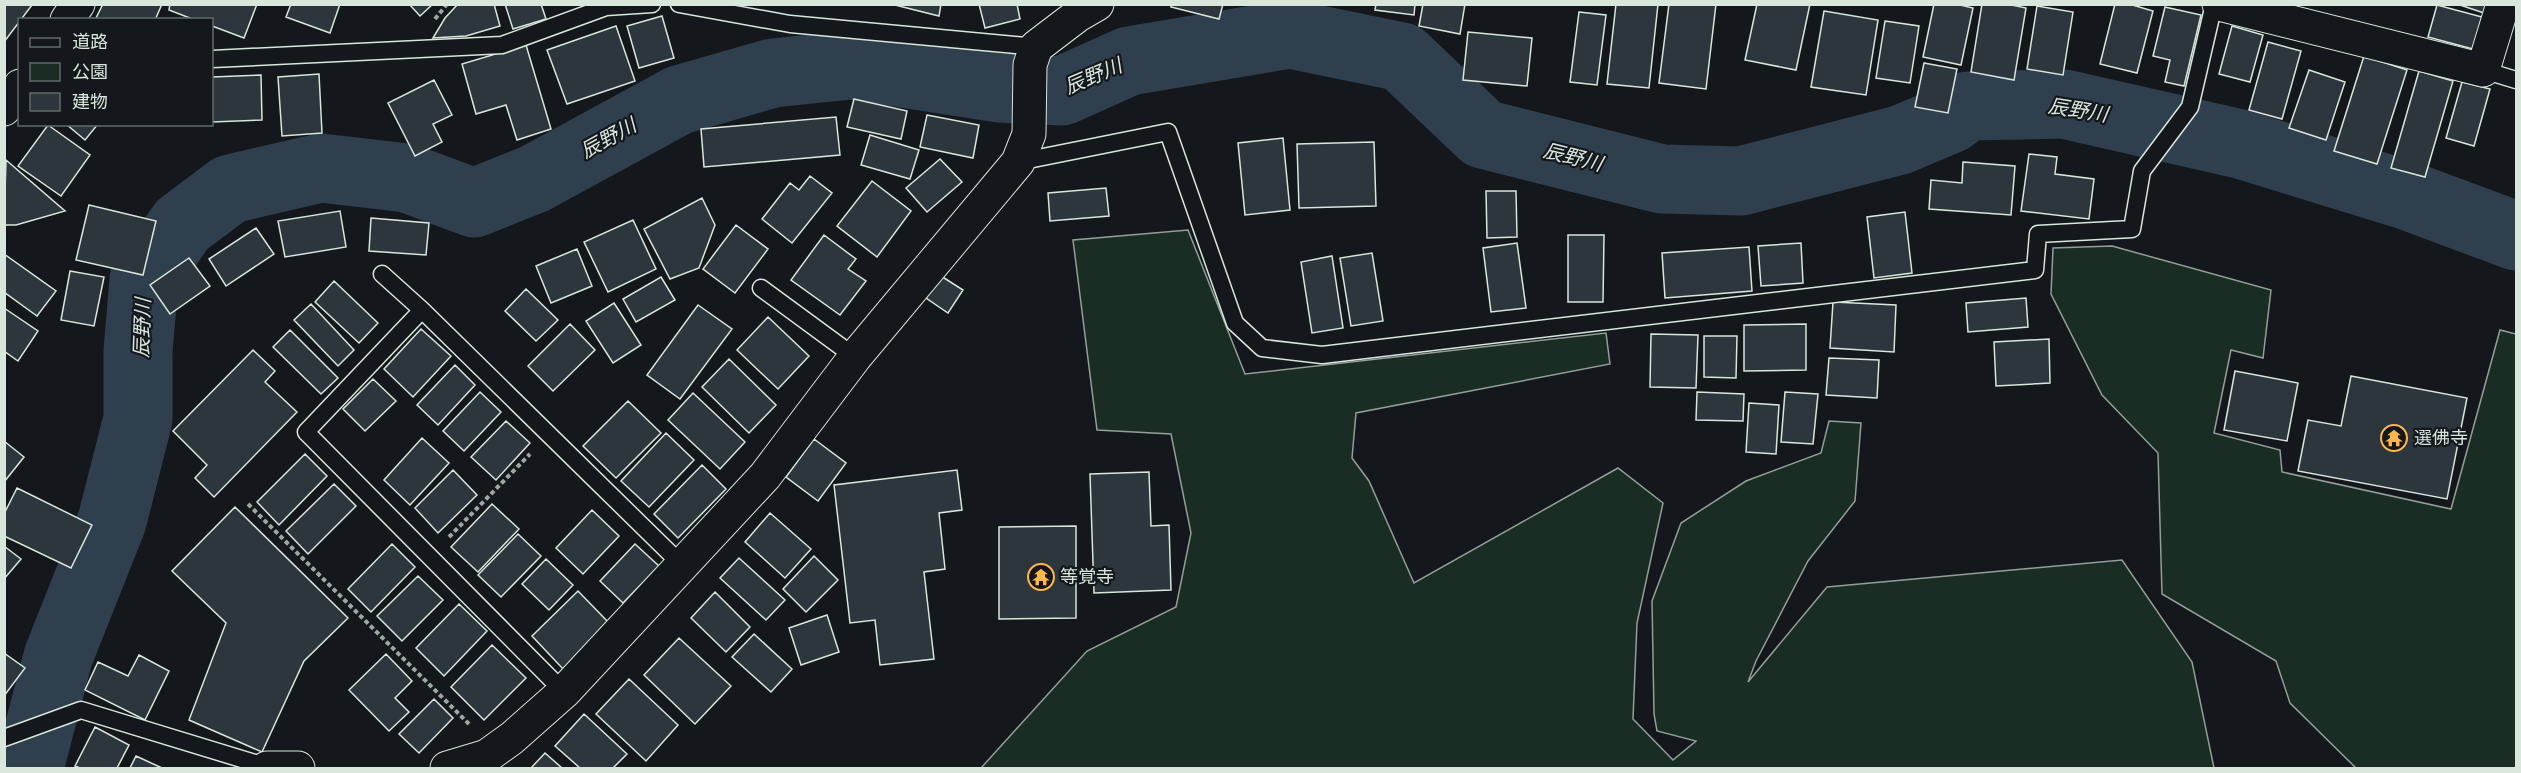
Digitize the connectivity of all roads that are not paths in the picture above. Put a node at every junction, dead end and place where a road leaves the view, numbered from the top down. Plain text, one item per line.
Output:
1 (78, 4) edge
2 (652, 4) edge
3 (680, 4) edge
4 (1097, 4) edge
5 (2214, 4) edge
6 (2219, 4) edge
7 (2503, 4) edge
8 (68, 18) edge
9 (1033, 56) junction
10 (213, 59) edge
11 (2483, 70) junction
12 (2517, 80) edge
13 (18, 89) edge
14 (4, 109) edge
15 (1023, 148) junction
16 (382, 274) dead end
17 (761, 288) dead end
18 (422, 310) junction
19 (855, 357) junction
20 (681, 564) junction
21 (564, 692) junction
22 (4, 738) edge
23 (278, 768) edge
24 (447, 768) edge

1 - 8 street
2 - 10 lane
3 - 9 lane
4 - 9 street
5 - 15 lane
6 - 11 street
7 - 11 street
9 - 15 street
11 - 12 lane
13 - 14 street
15 - 19 street
16 - 18 lane
17 - 19 lane
18 - 20 lane
18 - 21 lane
19 - 20 street
20 - 21 street
21 - 24 street
22 - 23 lane

